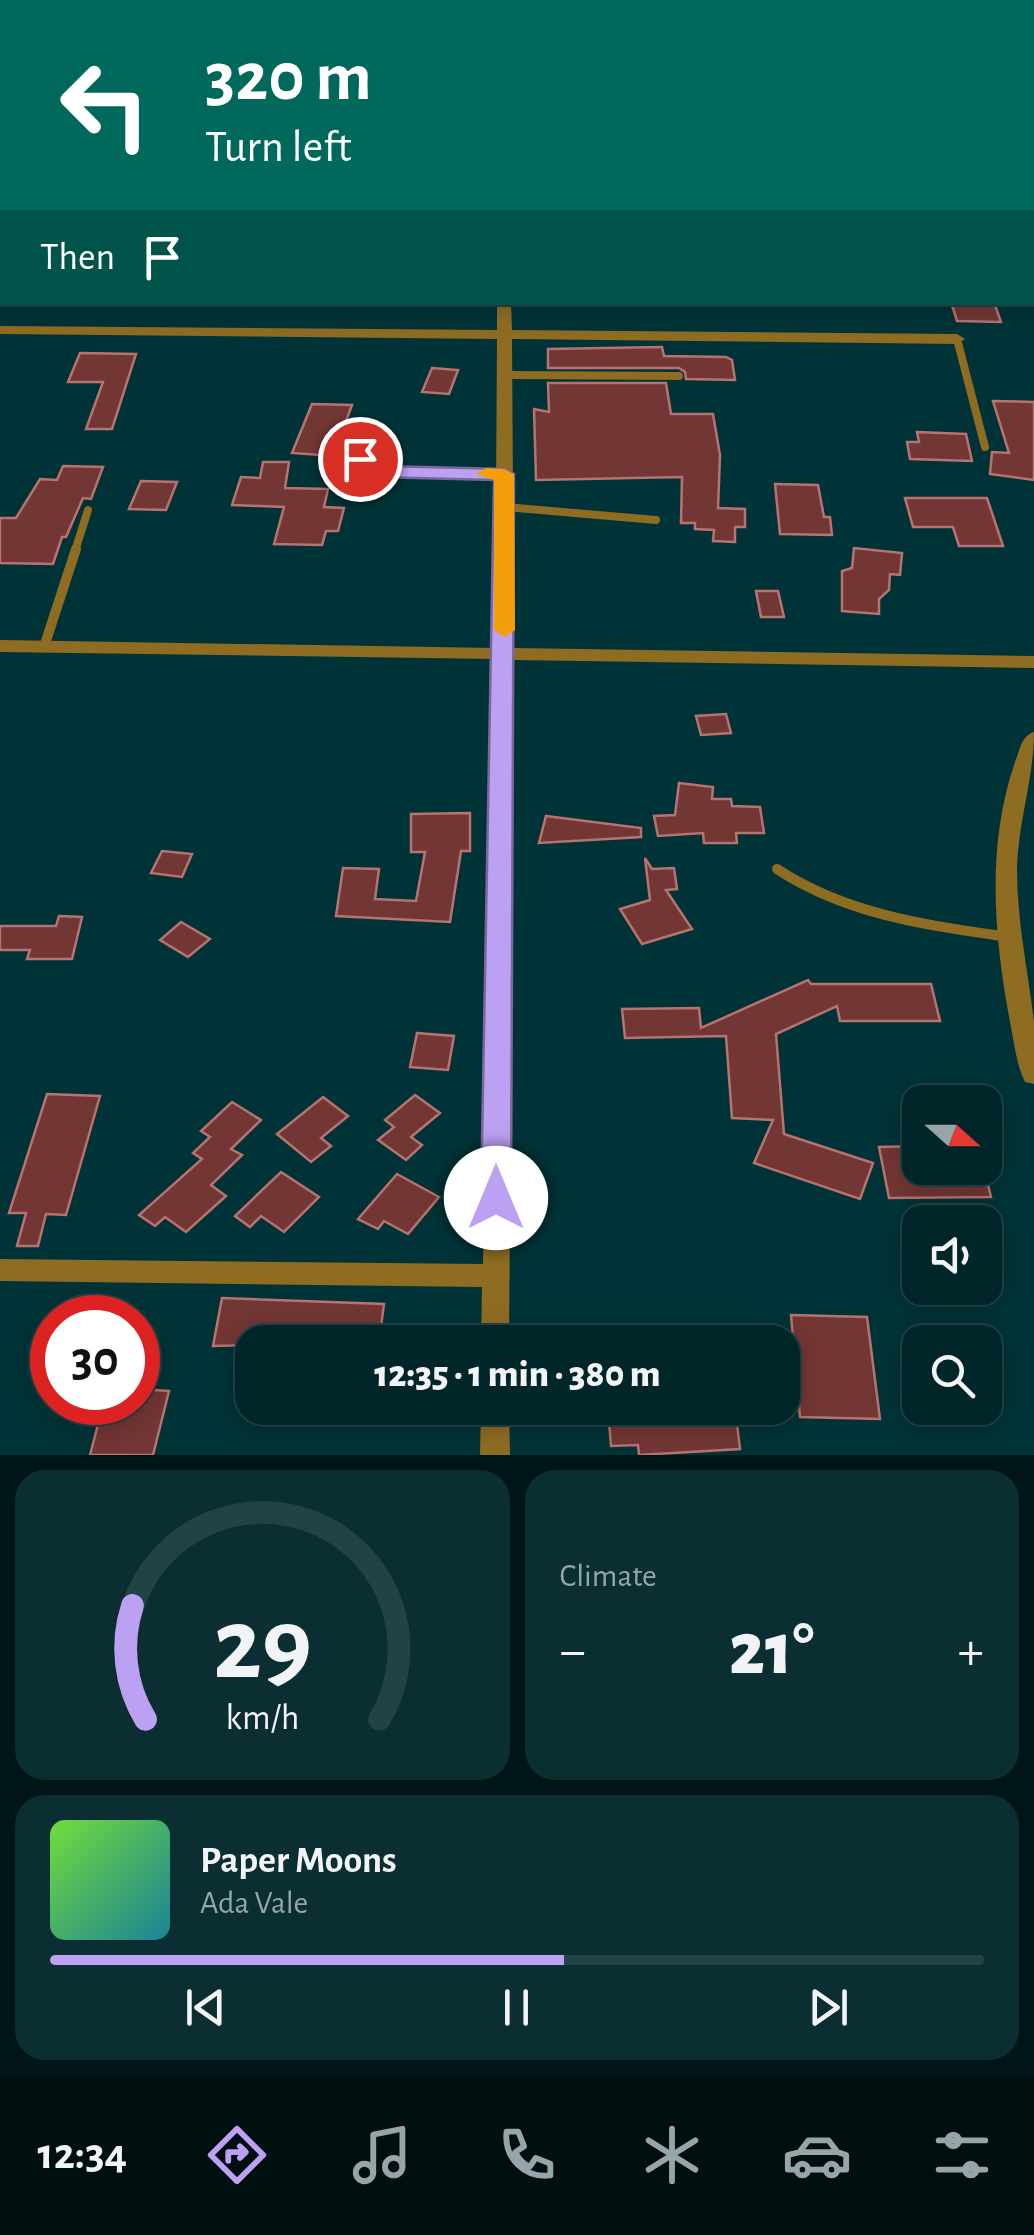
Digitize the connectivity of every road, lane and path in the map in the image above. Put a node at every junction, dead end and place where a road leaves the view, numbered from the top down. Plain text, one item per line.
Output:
1 (504, 305) edge
2 (0, 330) edge
3 (503, 336) junction
4 (957, 339) joint
5 (503, 375) junction
6 (679, 376) dead end
7 (355, 446) dead end
8 (986, 447) dead end
9 (504, 474) junction
10 (504, 507) junction
11 (88, 510) dead end
12 (656, 520) dead end
13 (0, 646) edge
14 (44, 647) junction
15 (505, 652) junction
16 (1034, 662) edge
17 (1034, 738) edge
18 (777, 869) dead end
19 (1008, 937) junction
20 (1034, 1075) edge
21 (0, 1270) edge
22 (495, 1276) junction
23 (495, 1325) edge
24 (495, 1425) edge
25 (495, 1455) edge

1 - 3 street
2 - 3 street
3 - 4 street
3 - 5 street
4 - 8 lane
5 - 6 lane
5 - 9 street
7 - 9 lane
9 - 10 street
10 - 12 lane
10 - 15 street
11 - 14 lane
13 - 14 street
14 - 15 street
15 - 16 street
15 - 22 street
17 - 19 street
18 - 19 lane
19 - 20 street
21 - 22 street
22 - 23 street
24 - 25 street

